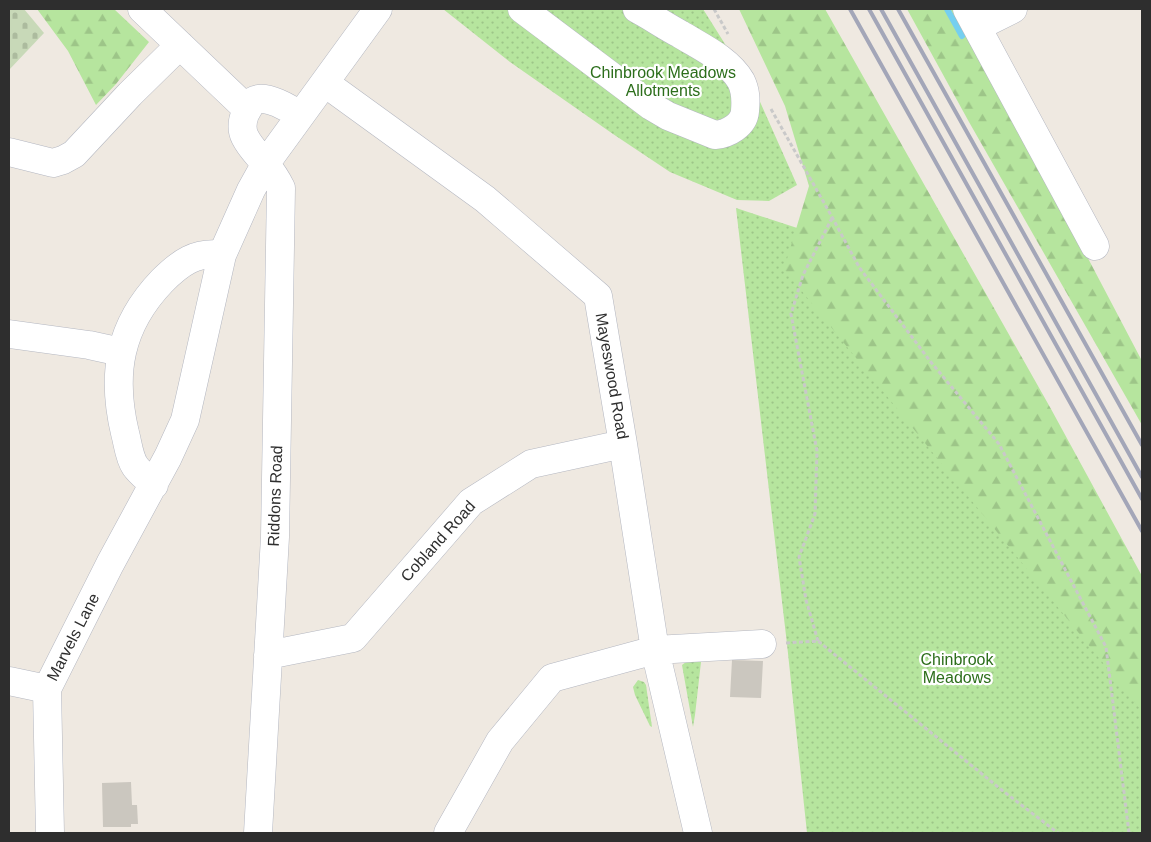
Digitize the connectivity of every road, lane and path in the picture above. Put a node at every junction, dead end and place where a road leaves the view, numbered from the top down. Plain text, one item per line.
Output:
1 (142, 9) edge
2 (378, 9) edge
3 (522, 9) edge
4 (637, 9) edge
5 (714, 9) edge
6 (1013, 9) edge
7 (972, 18) edge
8 (729, 35) dead end
9 (180, 45) junction
10 (325, 84) junction
11 (768, 104) dead end
12 (248, 109) junction
13 (300, 116) junction
14 (9, 152) edge
15 (266, 163) junction
16 (832, 217) junction
17 (1095, 246) dead end
18 (222, 255) junction
19 (9, 334) edge
20 (121, 352) junction
21 (623, 444) junction
22 (154, 485) junction
23 (818, 641) junction
24 (762, 644) joint
25 (655, 650) junction
26 (268, 656) junction
27 (9, 680) edge
28 (46, 689) junction
29 (50, 833) edge
30 (258, 833) edge
31 (448, 833) edge
32 (698, 833) edge
33 (1058, 833) edge
34 (1130, 833) edge

1 - 9 street
2 - 10 street, Marvels Lane
3 - 4 street
5 - 8 path
6 - 7 street
7 - 17 street
9 - 12 street
9 - 14 street
10 - 13 street, Marvels Lane
10 - 21 street, Mayeswood Road
11 - 16 path
12 - 13 street
12 - 15 street
13 - 15 street, Marvels Lane
15 - 18 street, Marvels Lane
15 - 26 street, Riddons Road
16 - 23 path
16 - 34 path
18 - 20 street
18 - 22 street, Marvels Lane
19 - 20 street
20 - 22 street
21 - 25 street, Mayeswood Road
21 - 26 street, Cobland Road
22 - 28 street, Marvels Lane
23 - 24 path
23 - 33 path
24 - 25 street
25 - 31 street
25 - 32 street, Mayeswood Road
26 - 30 street, Riddons Road
27 - 28 street
28 - 29 street, Marvels Lane

